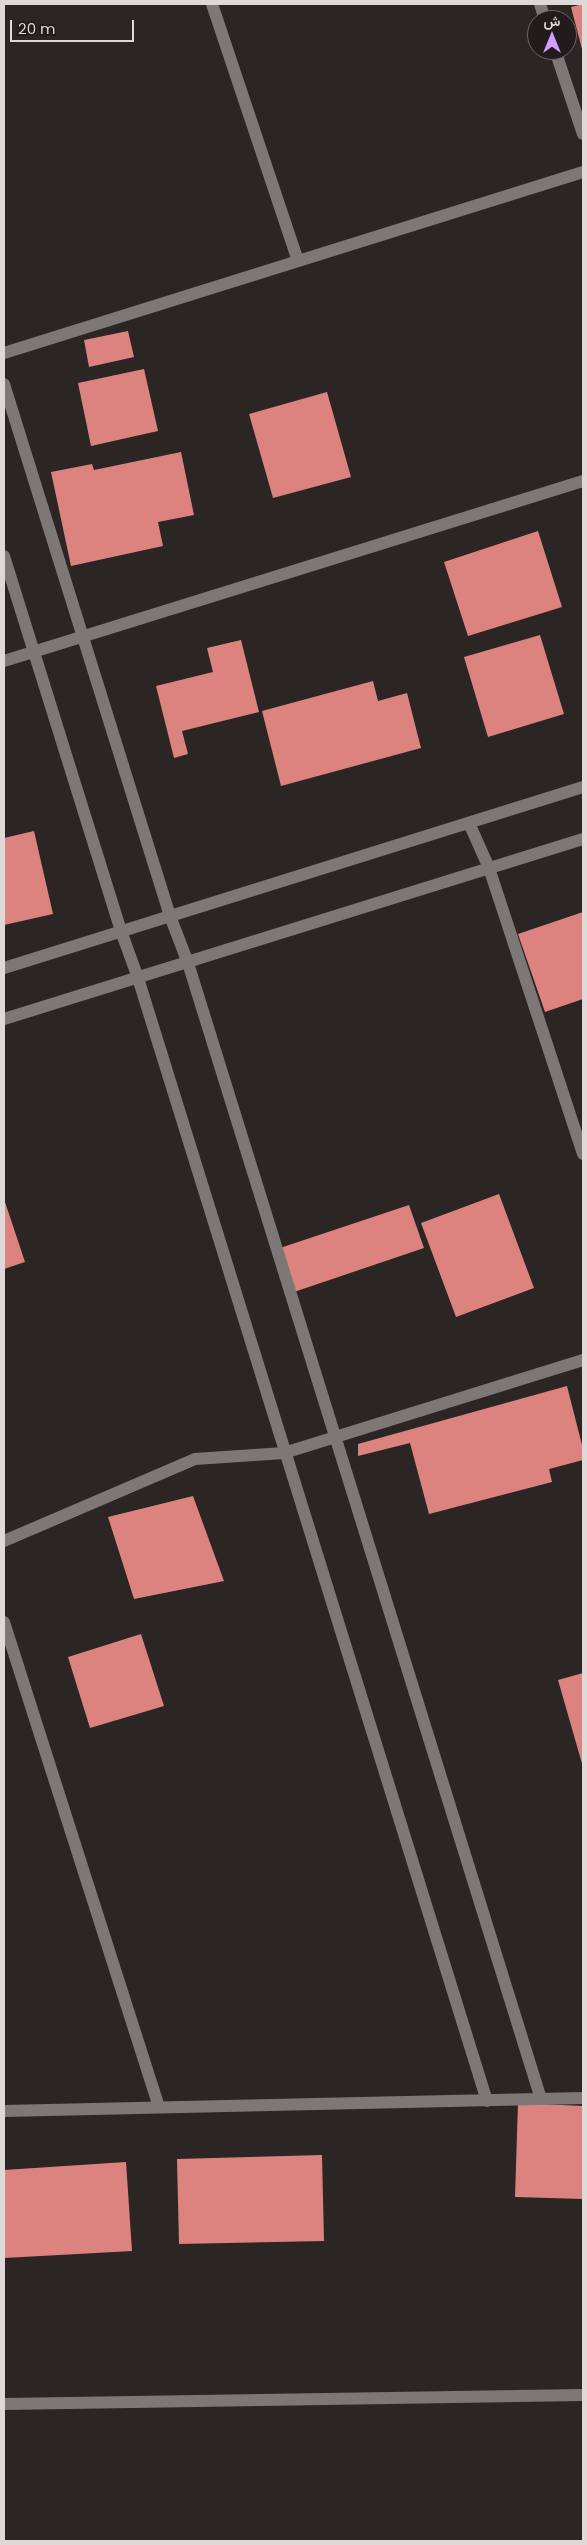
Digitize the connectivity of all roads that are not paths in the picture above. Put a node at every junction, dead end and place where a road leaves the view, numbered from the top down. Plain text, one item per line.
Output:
1 (212, 4) edge
2 (558, 60) edge
3 (583, 134) edge
4 (583, 172) edge
5 (298, 261) junction
6 (4, 353) edge
7 (4, 384) edge
8 (583, 481) edge
9 (4, 556) edge
10 (83, 636) junction
11 (34, 651) junction
12 (4, 661) edge
13 (583, 787) edge
14 (469, 823) junction
15 (583, 839) edge
16 (489, 868) junction
17 (170, 916) junction
18 (121, 931) junction
19 (188, 963) junction
20 (4, 968) edge
21 (138, 978) junction
22 (4, 1019) edge
23 (583, 1154) edge
24 (583, 1360) edge
25 (334, 1439) junction
26 (284, 1453) junction
27 (4, 1541) edge
28 (4, 1622) edge
29 (583, 2098) edge
30 (542, 2099) junction
31 (487, 2101) junction
32 (159, 2107) junction
33 (4, 2110) edge
34 (583, 2395) edge
35 (4, 2404) edge

1 - 5 street
2 - 3 street
4 - 5 street
5 - 6 street
7 - 10 street
8 - 10 street
9 - 11 street
10 - 11 street
10 - 17 street
11 - 12 street
11 - 18 street
13 - 14 street
14 - 16 street
14 - 17 street
15 - 16 street
16 - 19 street
16 - 23 street
17 - 18 street
17 - 19 street
18 - 20 street
18 - 21 street
19 - 21 street
19 - 25 street
21 - 22 street
21 - 26 street
24 - 25 street
25 - 26 street
25 - 30 street
26 - 27 street
26 - 31 street
28 - 32 street
29 - 30 street
30 - 31 street
31 - 32 street
32 - 33 street
34 - 35 street

